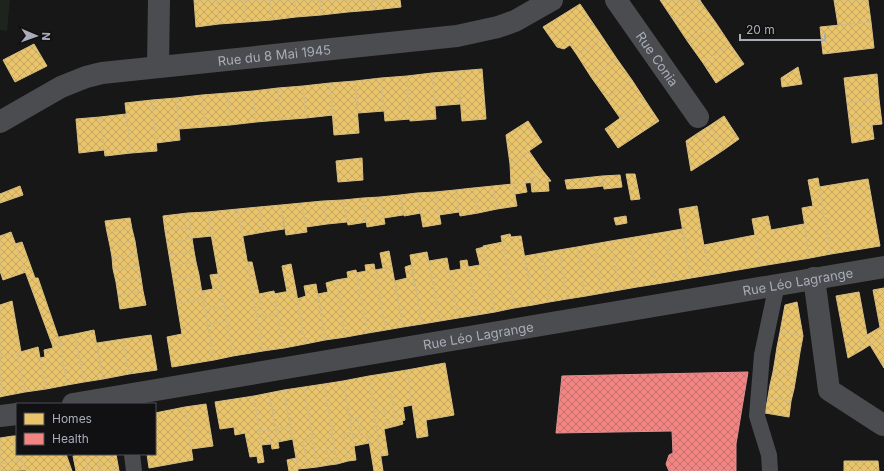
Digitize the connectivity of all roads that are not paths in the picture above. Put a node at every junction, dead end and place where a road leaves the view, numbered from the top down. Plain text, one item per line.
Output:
1 (159, 0) edge
2 (552, 0) edge
3 (616, 0) edge
4 (158, 66) junction
5 (698, 117) dead end
6 (0, 122) edge
7 (884, 267) edge
8 (814, 278) junction
9 (777, 284) junction
10 (126, 400) edge
11 (86, 403) edge
12 (16, 414) edge
13 (0, 416) edge
14 (884, 425) edge
15 (132, 455) edge
16 (134, 471) edge
17 (770, 471) edge

1 - 4 street
2 - 4 street, Rue du 8 Mai 1945
3 - 5 street, Rue Conia
4 - 6 street, Rue du 8 Mai 1945
7 - 8 street, Rue Léo Lagrange
8 - 9 street, Rue Léo Lagrange
8 - 14 street
9 - 10 street, Rue Léo Lagrange
9 - 17 lane
10 - 11 street, Rue Léo Lagrange
12 - 13 street
15 - 16 lane

